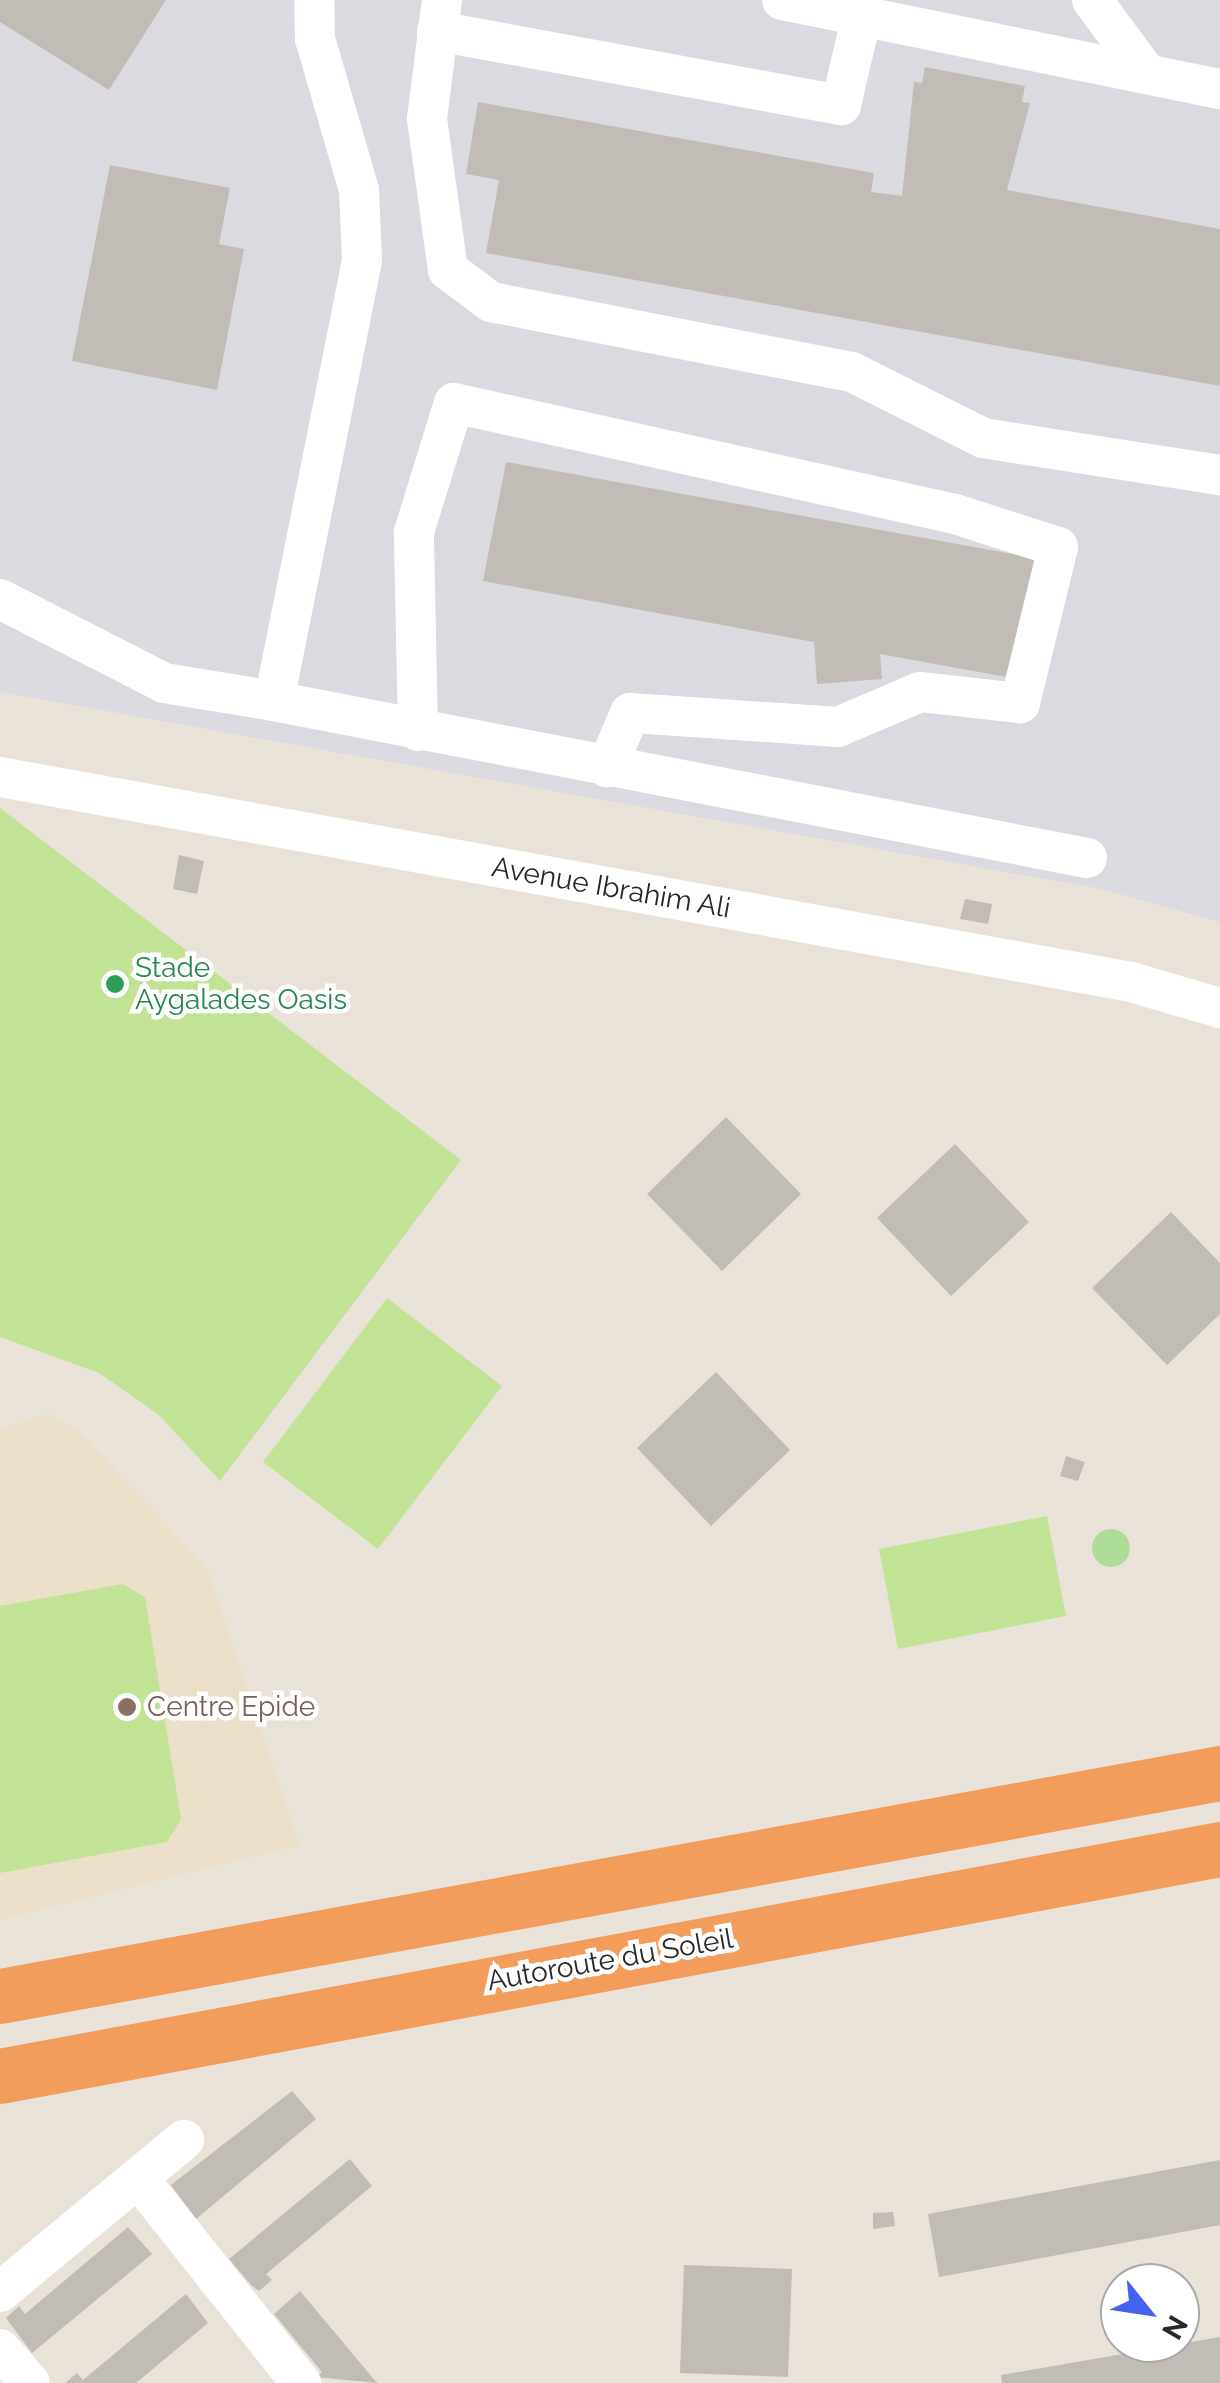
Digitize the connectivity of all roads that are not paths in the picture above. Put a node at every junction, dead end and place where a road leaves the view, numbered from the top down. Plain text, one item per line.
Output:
1 (314, 0) edge
2 (782, 0) edge
3 (1092, 0) edge
4 (440, 16) edge
5 (862, 16) junction
6 (1146, 74) junction
7 (1220, 89) edge
8 (1220, 475) edge
9 (0, 599) edge
10 (274, 702) junction
11 (418, 731) junction
12 (607, 767) junction
13 (0, 777) edge
14 (1087, 858) dead end
15 (1220, 1008) edge
16 (1220, 1774) edge
17 (1220, 1849) edge
18 (0, 1996) edge
19 (0, 2076) edge
20 (184, 2140) dead end
21 (138, 2178) junction
22 (0, 2292) edge
23 (0, 2349) edge
24 (30, 2383) edge
25 (301, 2383) edge

1 - 10 street
2 - 5 street
3 - 6 street
4 - 5 street
4 - 8 street
5 - 6 street
6 - 7 street
9 - 10 street
10 - 11 street
11 - 12 street
11 - 12 street
12 - 14 street
13 - 15 street, Avenue Ibrahim Ali
16 - 18 highway
17 - 19 highway, Autoroute du Soleil
20 - 21 street
21 - 22 street
21 - 25 street
23 - 24 street

